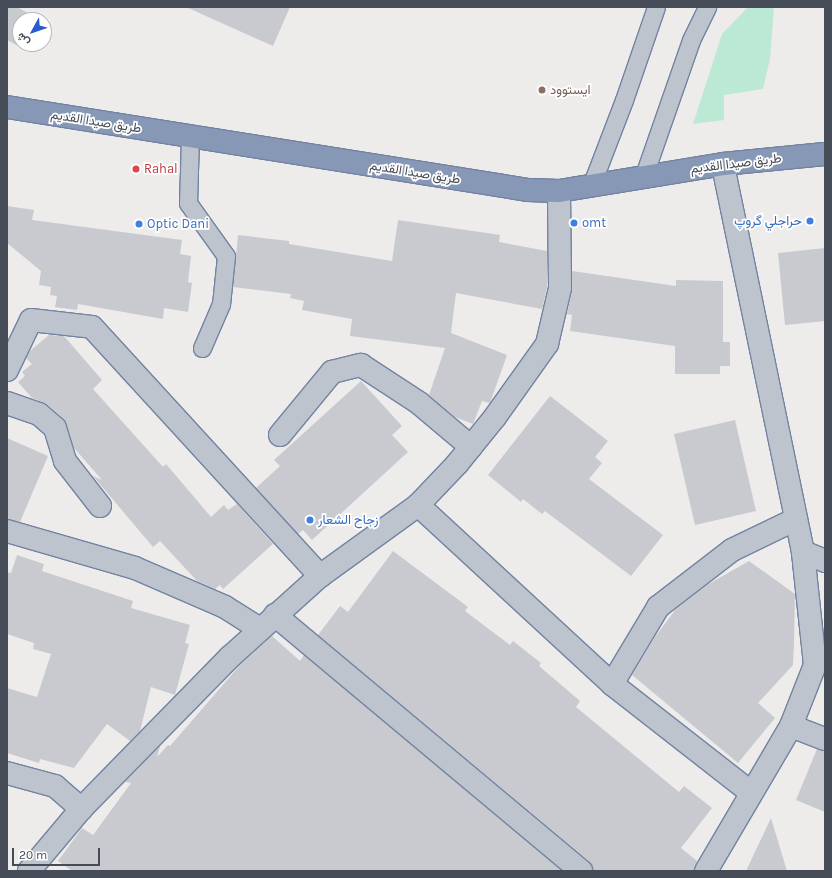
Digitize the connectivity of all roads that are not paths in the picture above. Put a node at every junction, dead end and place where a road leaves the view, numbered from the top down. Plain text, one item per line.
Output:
1 (656, 7) edge
2 (707, 7) edge
3 (7, 108) edge
4 (190, 137) junction
5 (825, 154) edge
6 (723, 164) junction
7 (643, 178) junction
8 (591, 186) junction
9 (559, 191) junction
10 (202, 348) dead end
11 (7, 370) edge
12 (7, 403) edge
13 (280, 435) dead end
14 (471, 447) junction
15 (418, 505) junction
16 (100, 506) dead end
17 (796, 519) junction
18 (7, 531) edge
19 (803, 552) junction
20 (825, 560) edge
21 (320, 576) junction
22 (268, 622) junction
23 (612, 684) junction
24 (791, 726) junction
25 (825, 739) edge
26 (7, 772) edge
27 (750, 792) junction
28 (80, 808) junction
29 (29, 871) edge
30 (581, 871) edge
31 (706, 871) edge

1 - 8 lane
2 - 7 lane
3 - 4 highway, طريق صيدا القديم
4 - 9 highway, طريق صيدا القديم
4 - 10 lane
5 - 6 highway, طريق صيدا القديم
6 - 7 highway, طريق صيدا القديم
6 - 17 street
7 - 8 highway, طريق صيدا القديم
8 - 9 highway, طريق صيدا القديم
9 - 14 street
11 - 21 street
12 - 16 street
13 - 14 street
14 - 15 street
15 - 21 street
15 - 23 street
17 - 19 street
17 - 23 street
18 - 22 street
19 - 20 street
19 - 24 street
21 - 22 street
22 - 28 street
22 - 30 street
23 - 27 street
24 - 25 street
24 - 27 street
26 - 28 street
27 - 31 street
28 - 29 street

